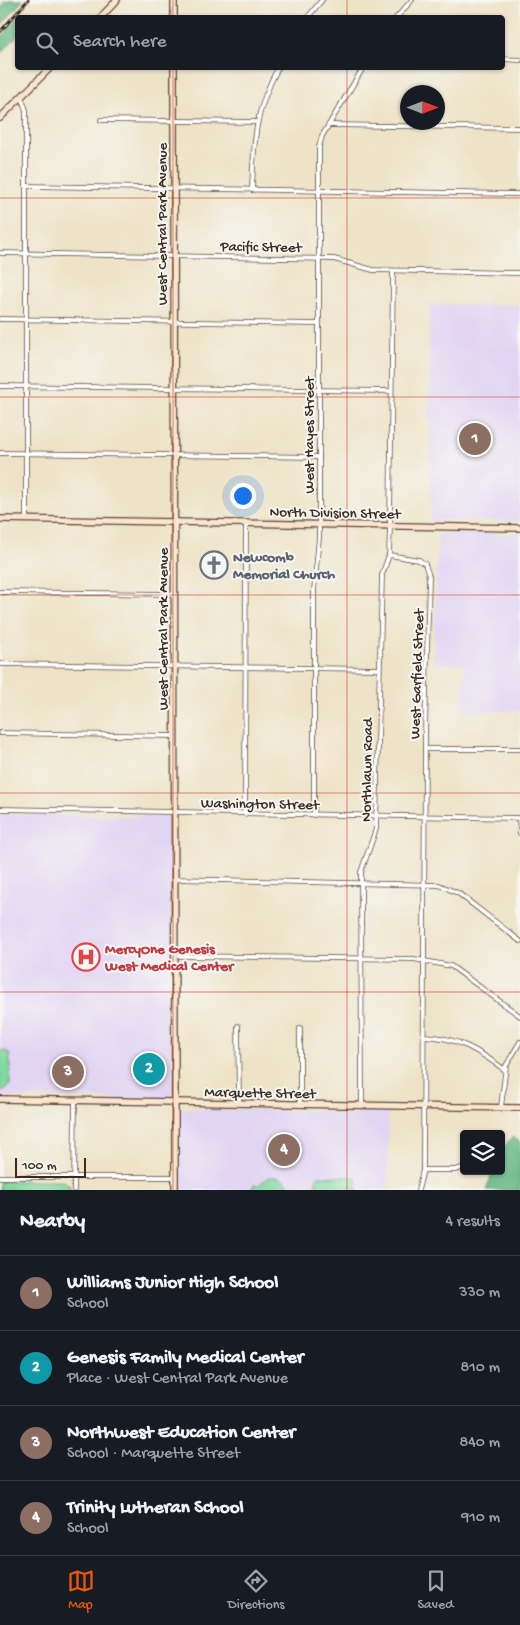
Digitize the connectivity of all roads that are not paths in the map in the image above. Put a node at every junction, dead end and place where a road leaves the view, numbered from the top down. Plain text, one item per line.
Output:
1 (118, 0) edge
2 (174, 0) edge
3 (321, 0) edge
4 (412, 0) edge
5 (103, 15) edge
6 (174, 15) edge
7 (309, 15) edge
8 (399, 15) edge
9 (505, 59) edge
10 (520, 60) edge
11 (48, 70) edge
12 (174, 70) edge
13 (277, 70) edge
14 (362, 70) edge
15 (21, 97) junction
16 (0, 118) edge
17 (101, 120) dead end
18 (174, 121) junction
19 (257, 122) junction
20 (329, 125) junction
21 (520, 128) edge
22 (26, 186) junction
23 (174, 188) junction
24 (252, 190) junction
25 (318, 190) junction
26 (520, 194) edge
27 (0, 253) edge
28 (26, 253) junction
29 (174, 255) junction
30 (318, 258) junction
31 (393, 271) junction
32 (520, 273) edge
33 (0, 319) edge
34 (26, 320) junction
35 (174, 322) junction
36 (318, 324) junction
37 (0, 386) edge
38 (25, 386) junction
39 (173, 388) junction
40 (319, 391) junction
41 (390, 391) junction
42 (0, 453) edge
43 (25, 454) junction
44 (173, 456) junction
45 (319, 457) junction
46 (0, 519) edge
47 (26, 520) junction
48 (174, 522) junction
49 (246, 522) junction
50 (319, 524) junction
51 (390, 526) junction
52 (520, 528) edge
53 (390, 554) junction
54 (0, 592) edge
55 (175, 594) junction
56 (0, 664) edge
57 (175, 666) junction
58 (246, 667) junction
59 (314, 668) junction
60 (379, 669) junction
61 (0, 732) edge
62 (175, 736) junction
63 (425, 749) junction
64 (520, 749) edge
65 (0, 809) edge
66 (175, 813) junction
67 (245, 814) junction
68 (314, 815) junction
69 (376, 816) junction
70 (425, 816) junction
71 (520, 818) edge
72 (520, 833) edge
73 (175, 879) junction
74 (361, 883) junction
75 (425, 884) junction
76 (520, 941) edge
77 (174, 956) junction
78 (362, 959) junction
79 (425, 961) junction
80 (520, 1016) edge
81 (238, 1026) dead end
82 (300, 1028) dead end
83 (424, 1036) junction
84 (520, 1042) edge
85 (505, 1070) junction
86 (0, 1099) edge
87 (75, 1101) junction
88 (175, 1103) junction
89 (239, 1104) junction
90 (300, 1105) junction
91 (362, 1106) junction
92 (424, 1106) junction
93 (501, 1107) junction
94 (520, 1108) edge
95 (460, 1168) edge
96 (423, 1170) junction
97 (74, 1176) junction
98 (0, 1177) edge
99 (175, 1177) junction
100 (74, 1190) edge
101 (175, 1190) edge
102 (418, 1190) edge

1 - 5 main road
2 - 6 main road
3 - 7 street
4 - 8 street
9 - 10 street
11 - 15 main road
12 - 18 main road, West Central Park Avenue
13 - 19 street
14 - 20 street, West Hayes Street
15 - 16 main road
15 - 22 street
17 - 18 street
18 - 19 street
18 - 23 main road, West Central Park Avenue
19 - 24 street
20 - 21 street
20 - 25 street, West Hayes Street
22 - 23 street
22 - 28 street
23 - 24 street
23 - 29 main road, West Central Park Avenue
24 - 25 street
25 - 26 street
25 - 30 street, West Hayes Street
27 - 28 street, Pacific Street
28 - 29 street, Pacific Street
28 - 34 street
29 - 30 street, Pacific Street
29 - 35 main road, West Central Park Avenue
30 - 31 street, Pacific Street
30 - 36 street, West Hayes Street
31 - 32 street, Pacific Street
31 - 41 street
33 - 34 street
34 - 35 street
34 - 38 street
35 - 36 street
35 - 39 main road, West Central Park Avenue
36 - 40 street, West Hayes Street
37 - 38 street
38 - 39 street
38 - 43 street
39 - 40 street
39 - 44 main road, West Central Park Avenue
40 - 41 street
40 - 45 street, West Hayes Street
41 - 51 street
42 - 43 street
43 - 44 street
43 - 47 street
44 - 45 street
44 - 48 main road, West Central Park Avenue
45 - 50 street, West Hayes Street
46 - 47 main road, North Division Street
47 - 48 main road, North Division Street
48 - 49 main road, North Division Street
48 - 55 main road, West Central Park Avenue
49 - 50 main road, North Division Street
49 - 58 street
50 - 51 main road, North Division Street
50 - 59 street, West Hayes Street
51 - 52 main road, North Division Street
51 - 53 street
53 - 60 street, Northlawn Road
53 - 63 street, West Garfield Street
54 - 55 street
55 - 57 main road, West Central Park Avenue
56 - 57 street
57 - 58 street
57 - 62 main road, West Central Park Avenue
58 - 59 street
58 - 67 street
59 - 60 street
59 - 68 street, West Hayes Street
60 - 69 street, Northlawn Road
61 - 62 street
62 - 66 main road, West Central Park Avenue
63 - 64 street
63 - 70 street, West Garfield Street
65 - 66 street, Washington Street
66 - 67 street, Washington Street
66 - 73 main road, West Central Park Avenue
67 - 68 street, Washington Street
68 - 69 street, Washington Street
69 - 70 street, Washington Street
69 - 74 street, Northlawn Road
70 - 71 street, Washington Street
70 - 75 street, West Garfield Street
71 - 72 street
73 - 74 street
73 - 77 main road, West Central Park Avenue
74 - 75 street
74 - 78 street, Northlawn Road
75 - 76 street
75 - 79 street, West Garfield Street
77 - 78 street
77 - 88 main road, West Central Park Avenue
78 - 79 street
78 - 91 street, Northlawn Road
79 - 80 street
79 - 83 street, West Garfield Street
81 - 89 street
82 - 90 street
83 - 85 street
83 - 92 street, West Garfield Street
84 - 85 street
85 - 93 street
86 - 87 main road, Marquette Street
87 - 88 main road, Marquette Street
87 - 97 street
88 - 89 main road, Marquette Street
88 - 99 main road, West Central Park Avenue
89 - 90 main road, Marquette Street
90 - 91 main road, Marquette Street
91 - 92 main road, Marquette Street
92 - 93 main road, Marquette Street
92 - 96 street, West Garfield Street
93 - 94 main road, Marquette Street
95 - 96 street
96 - 102 street, West Garfield Street
97 - 98 street
97 - 99 street
97 - 100 street
99 - 101 main road, West Central Park Avenue

